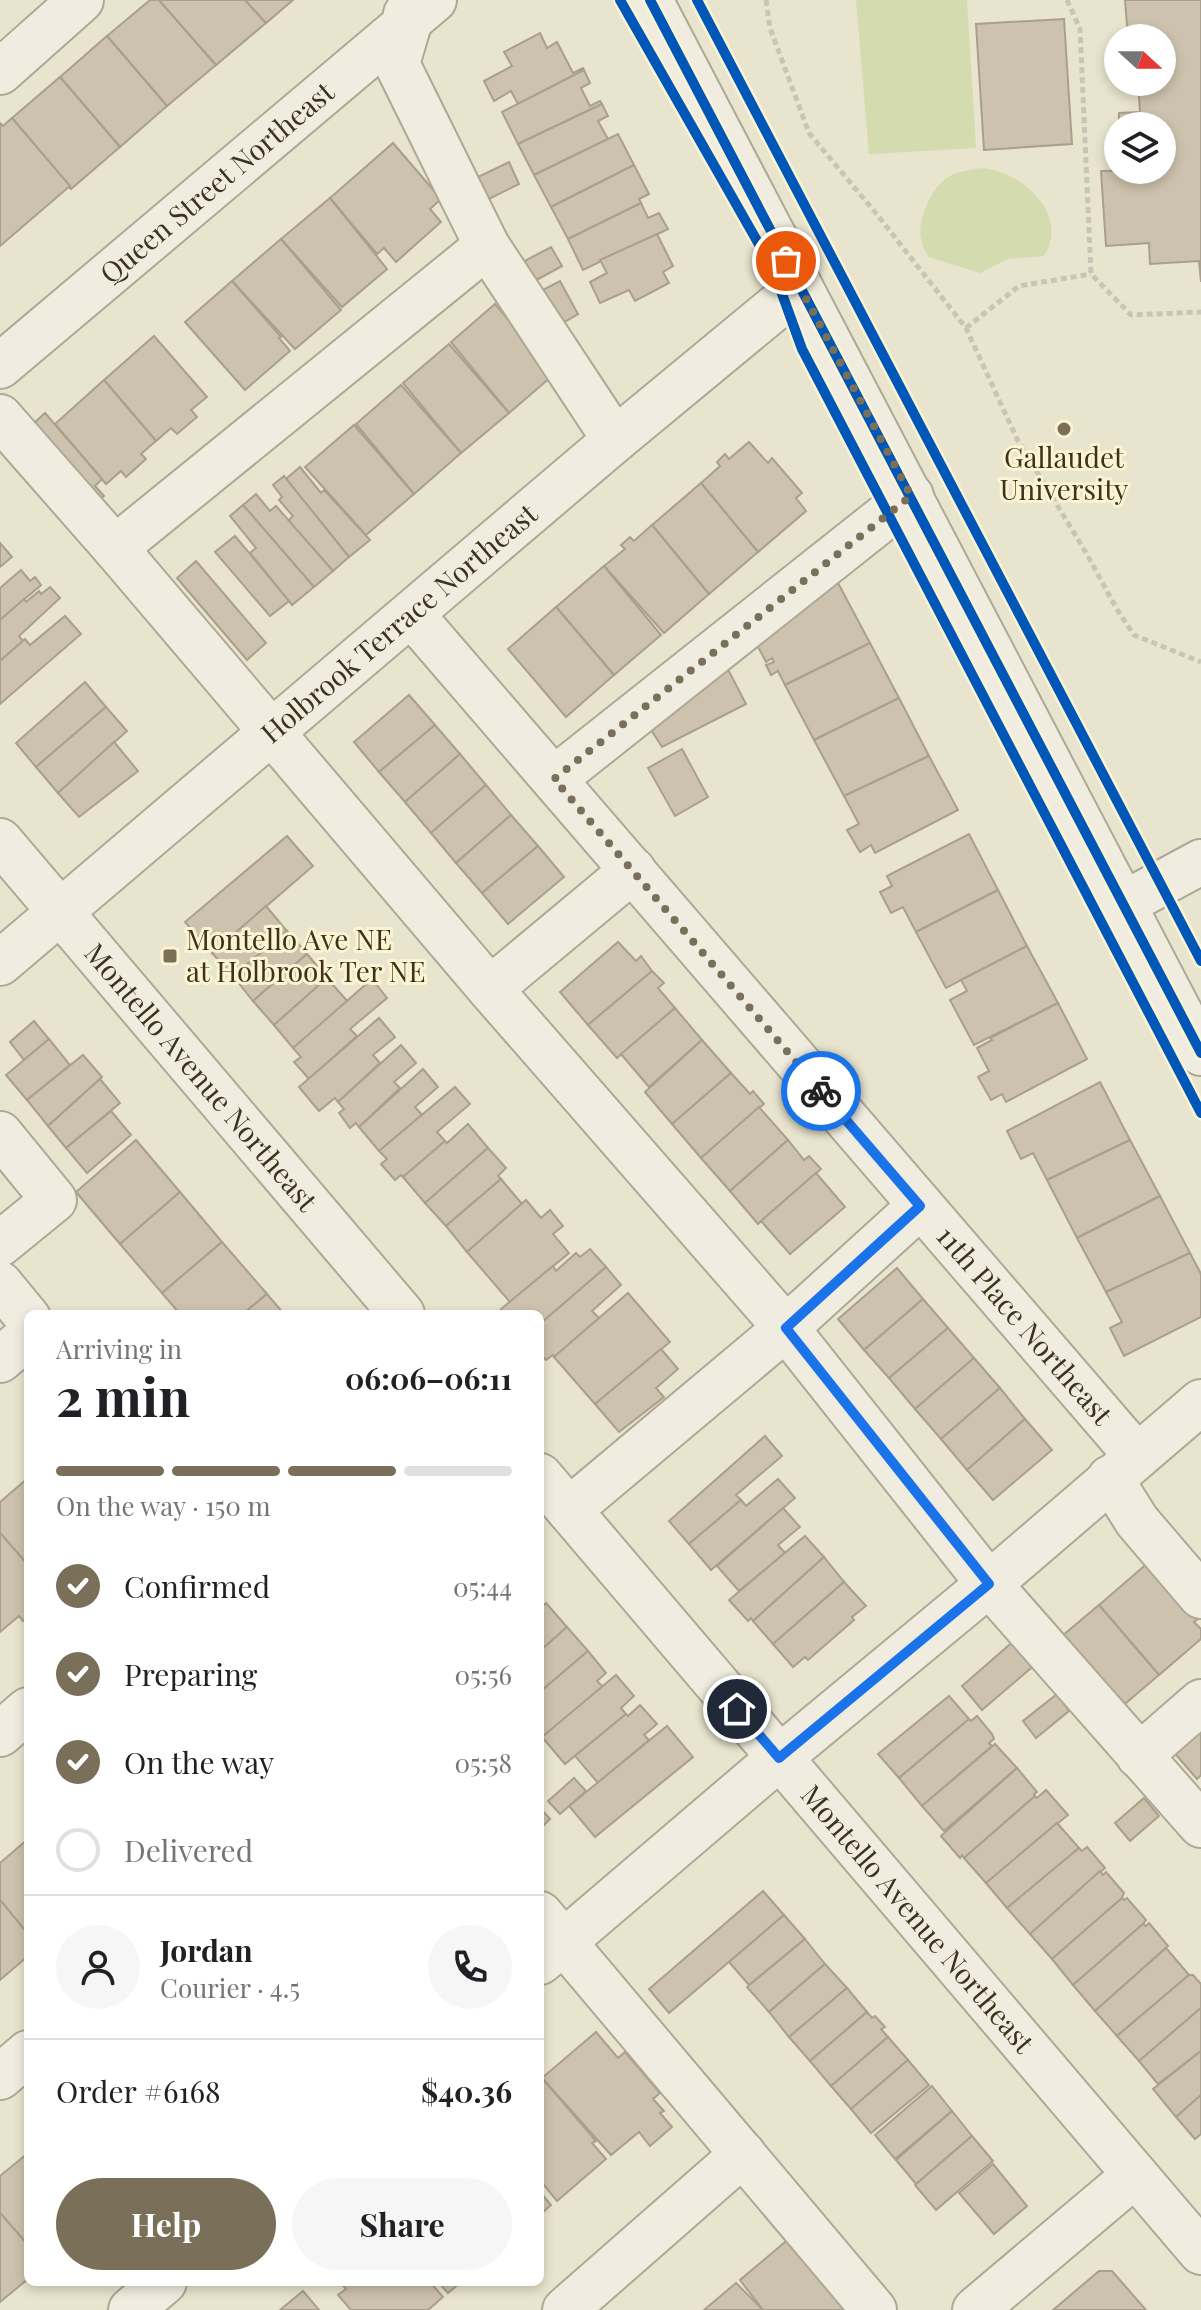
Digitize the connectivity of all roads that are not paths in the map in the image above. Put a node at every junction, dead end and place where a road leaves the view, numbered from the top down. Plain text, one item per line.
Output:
1 (81, 0) edge
2 (650, 0) edge
3 (413, 7) edge
4 (0, 72) edge
5 (487, 246) junction
6 (800, 287) junction
7 (0, 366) edge
8 (0, 417) edge
9 (615, 440) junction
10 (911, 496) junction
11 (115, 548) junction
12 (412, 615) junction
13 (272, 733) junction
14 (554, 779) junction
15 (0, 841) edge
16 (1201, 862) edge
17 (633, 870) junction
18 (1123, 904) junction
19 (60, 912) junction
20 (0, 963) edge
21 (490, 989) junction
22 (1201, 1053) edge
23 (0, 1134) edge
24 (920, 1206) junction
25 (0, 1244) edge
26 (0, 1284) edge
27 (399, 1310) edge
28 (24, 1313) edge
29 (786, 1328) junction
30 (24, 1339) edge
31 (0, 1360) edge
32 (1201, 1402) edge
33 (1123, 1466) junction
34 (544, 1481) edge
35 (569, 1510) junction
36 (989, 1584) junction
37 (1201, 1596) edge
38 (1201, 1702) edge
39 (24, 1713) edge
40 (0, 1734) edge
41 (1139, 1756) junction
42 (779, 1758) junction
43 (1201, 1825) edge
44 (548, 1939) edge
45 (24, 2056) edge
46 (0, 2077) edge
47 (743, 2154) junction
48 (1135, 2175) junction
49 (1201, 2252) edge
50 (159, 2286) edge
51 (131, 2310) edge
52 (565, 2310) edge
53 (874, 2310) edge
54 (975, 2310) edge

1 - 4 street
2 - 6 street
3 - 5 street
3 - 7 street, Queen Street Northeast
5 - 9 street
5 - 11 street
6 - 9 street, Holbrook Terrace Northeast
6 - 10 street
8 - 11 street
9 - 12 street, Holbrook Terrace Northeast
10 - 14 street
10 - 18 street
11 - 13 street
12 - 13 street, Holbrook Terrace Northeast
12 - 14 street, 11th Place Northeast
13 - 19 street, Holbrook Terrace Northeast
13 - 21 street
14 - 17 street, 11th Place Northeast
15 - 19 street, Montello Avenue Northeast
16 - 18 street
17 - 21 street
17 - 24 street, 11th Place Northeast
18 - 22 street
19 - 20 street, Holbrook Terrace Northeast
19 - 27 street, Montello Avenue Northeast
21 - 29 street
23 - 25 street
24 - 29 street
24 - 33 street, 11th Place Northeast
26 - 28 street
29 - 35 street
29 - 36 street
30 - 31 street
32 - 33 street
33 - 36 street
33 - 37 street, 11th Place Northeast
34 - 35 street, Montello Avenue Northeast
35 - 42 street, Montello Avenue Northeast
36 - 41 street
36 - 42 street
38 - 41 street
39 - 40 street
41 - 43 street
42 - 44 street
42 - 48 street, Montello Avenue Northeast
44 - 47 street
45 - 46 street
47 - 52 street
47 - 53 street
48 - 49 street, Montello Avenue Northeast
48 - 54 street
50 - 51 street

